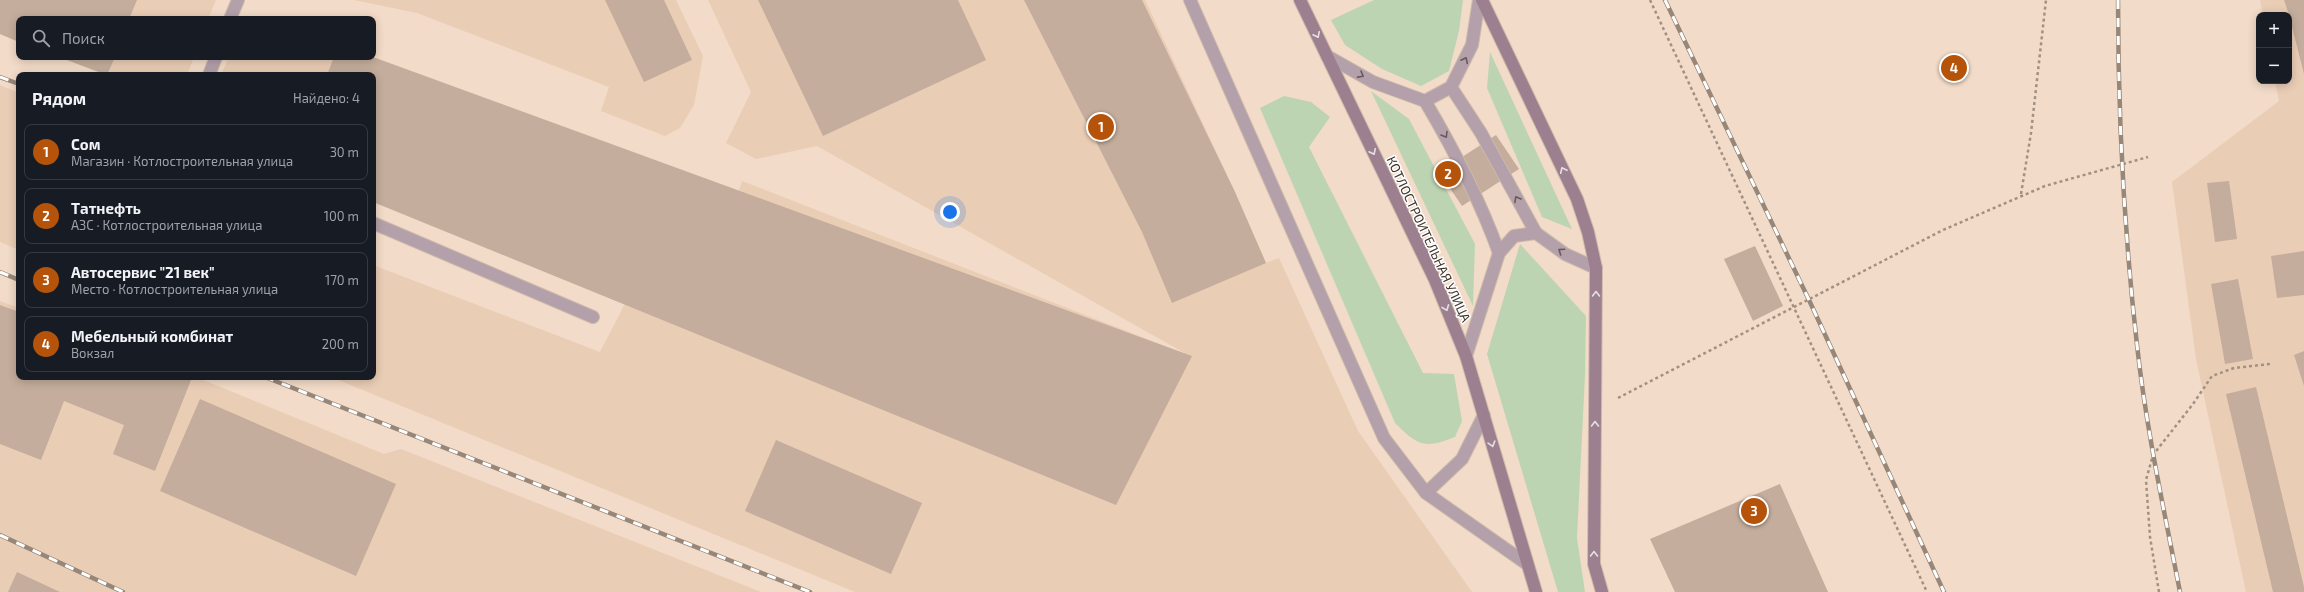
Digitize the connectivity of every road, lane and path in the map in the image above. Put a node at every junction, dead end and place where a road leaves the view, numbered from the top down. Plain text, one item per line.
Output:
1 (238, 0) edge
2 (1190, 0) edge
3 (1300, 0) edge
4 (1478, 0) edge
5 (1482, 0) edge
6 (1650, 0) edge
7 (2046, 0) edge
8 (231, 16) edge
9 (1327, 56) junction
10 (215, 60) edge
11 (210, 72) edge
12 (1451, 87) junction
13 (1425, 101) junction
14 (2148, 157) dead end
15 (2020, 195) junction
16 (376, 224) edge
17 (1536, 233) junction
18 (1498, 253) junction
19 (1596, 268) junction
20 (1795, 307) junction
21 (593, 317) dead end
22 (1466, 356) junction
23 (2270, 364) dead end
24 (1595, 410) junction
25 (1484, 415) junction
26 (1426, 493) junction
27 (1527, 564) junction
28 (1536, 592) edge
29 (1602, 592) edge
30 (1927, 592) edge
31 (2159, 592) edge

1 - 8 lane
2 - 26 lane
3 -> 9 main road, КОТЛОСТРОИТЕЛЬНАЯ УЛИЦА
12 -> 4 lane
19 -> 5 main road
6 - 20 path
7 - 15 path
9 -> 13 lane
9 -> 22 main road, КОТЛОСТРОИТЕЛЬНАЯ УЛИЦА
10 - 11 lane
12 - 13 lane
17 -> 12 lane
13 -> 18 lane
14 - 15 path
15 - 20 path
16 - 21 lane
17 - 18 lane
19 -> 17 lane
18 - 22 lane
24 -> 19 main road
20 - 24 path
20 - 30 path
22 - 25 main road, КОТЛОСТРОИТЕЛЬНАЯ УЛИЦА
23 - 31 path
29 -> 24 main road
25 - 26 lane
25 -> 27 main road, КОТЛОСТРОИТЕЛЬНАЯ УЛИЦА
26 - 27 lane
27 - 28 main road, КОТЛОСТРОИТЕЛЬНАЯ УЛИЦА

